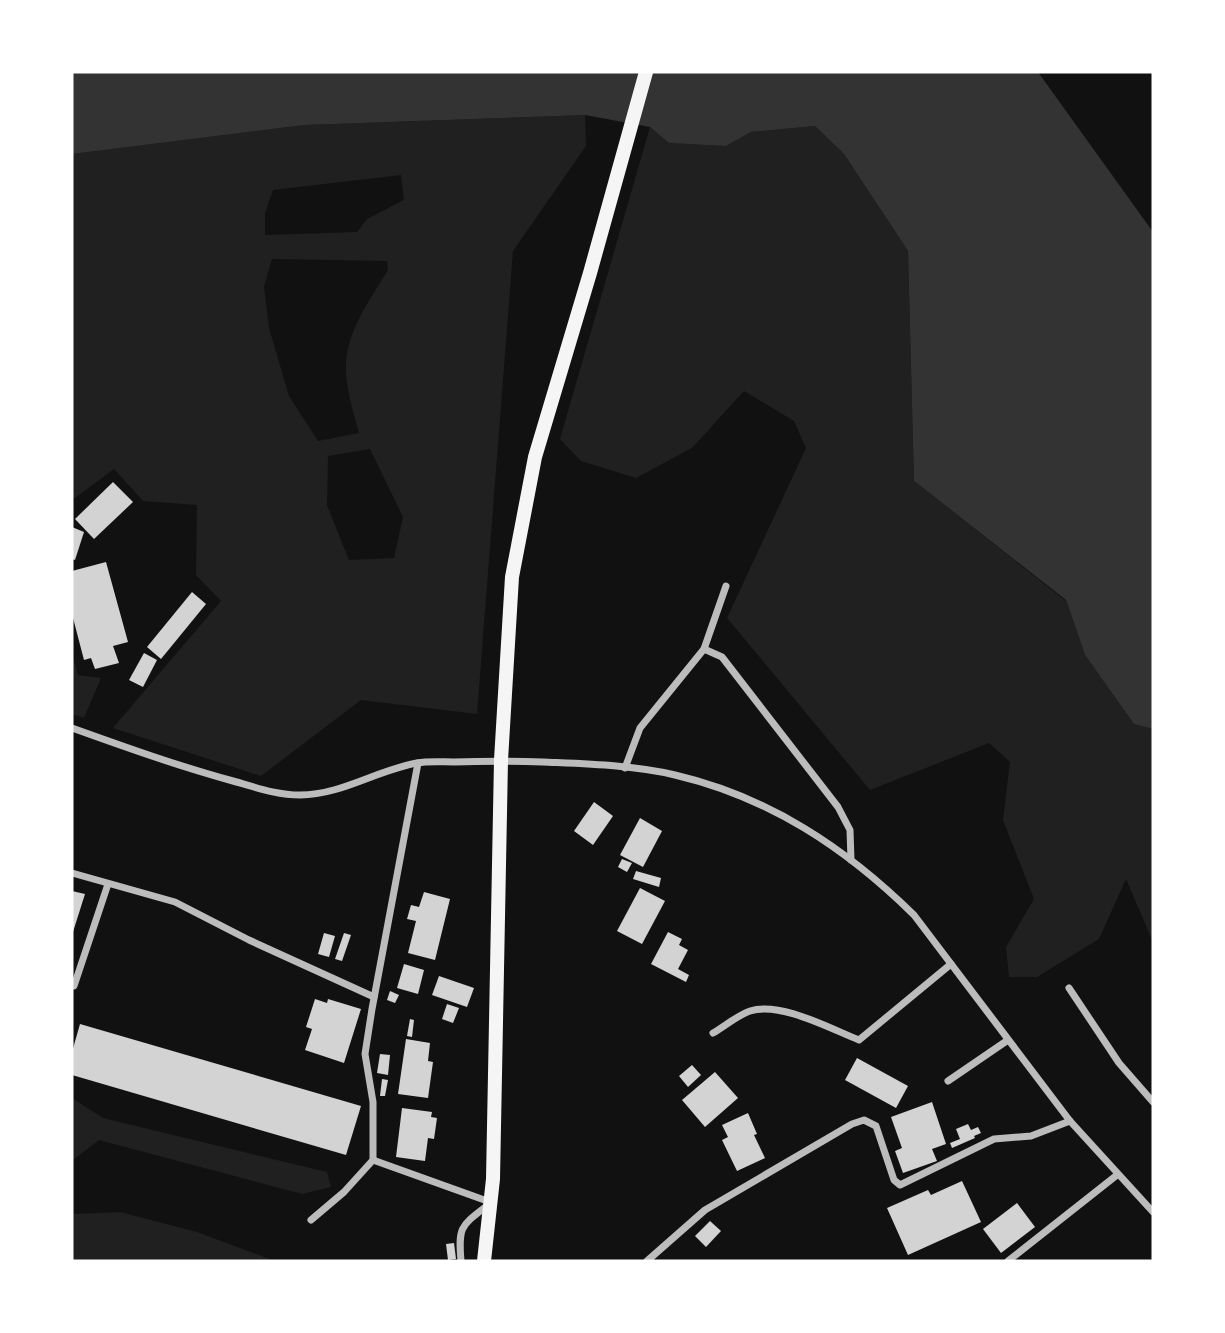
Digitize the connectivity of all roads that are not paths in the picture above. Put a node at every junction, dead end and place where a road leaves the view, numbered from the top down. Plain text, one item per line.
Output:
1 (646, 72) edge
2 (726, 586) dead end
3 (704, 649) junction
4 (72, 729) edge
5 (501, 760) junction
6 (418, 763) junction
7 (625, 768) junction
8 (851, 860) junction
9 (72, 873) edge
10 (108, 884) junction
11 (951, 964) junction
12 (74, 986) dead end
13 (1069, 988) dead end
14 (374, 997) junction
15 (713, 1033) dead end
16 (1009, 1040) junction
17 (948, 1081) dead end
18 (1153, 1102) edge
19 (1070, 1121) junction
20 (373, 1160) junction
21 (1117, 1175) junction
22 (491, 1202) junction
23 (1153, 1212) edge
24 (311, 1220) dead end
25 (461, 1261) edge
26 (484, 1261) edge
27 (647, 1261) edge
28 (1008, 1261) edge

1 - 5 main road
2 - 3 street
3 - 7 street
3 - 8 street
4 - 6 street
5 - 6 street
5 - 7 street
5 - 22 main road
6 - 14 street
7 - 8 street
8 - 11 street
9 - 10 street
10 - 12 street
10 - 14 street
11 - 15 street
11 - 16 street
13 - 18 street
14 - 20 street
16 - 17 street
16 - 19 street
19 - 21 street
19 - 27 street
20 - 22 street
20 - 24 street
21 - 23 street
21 - 28 street
22 - 25 street
22 - 26 main road

